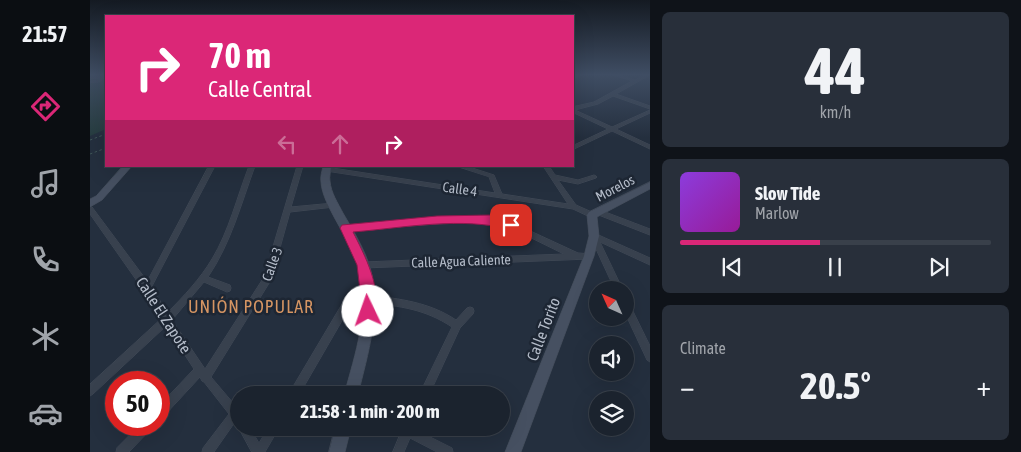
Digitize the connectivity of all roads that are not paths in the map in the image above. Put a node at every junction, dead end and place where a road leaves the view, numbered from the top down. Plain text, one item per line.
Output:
1 (608, 96) edge
2 (617, 96) edge
3 (574, 108) edge
4 (574, 110) edge
5 (650, 110) edge
6 (611, 129) junction
7 (574, 147) edge
8 (650, 147) edge
9 (127, 167) edge
10 (211, 167) edge
11 (252, 167) edge
12 (300, 167) edge
13 (462, 167) edge
14 (547, 167) edge
15 (327, 168) edge
16 (552, 176) junction
17 (594, 177) dead end
18 (650, 185) edge
19 (499, 195) junction
20 (90, 204) edge
21 (334, 205) junction
22 (574, 207) junction
23 (90, 209) edge
24 (289, 210) junction
25 (598, 212) junction
26 (346, 228) junction
27 (650, 231) edge
28 (594, 236) junction
29 (582, 256) junction
30 (650, 262) edge
31 (364, 265) junction
32 (202, 278) junction
33 (615, 281) edge
34 (146, 288) junction
35 (227, 288) dead end
36 (351, 297) dead end
37 (369, 299) junction
38 (470, 311) dead end
39 (166, 320) junction
40 (634, 323) edge
41 (457, 325) junction
42 (650, 357) edge
43 (203, 374) junction
44 (298, 386) edge
45 (353, 386) edge
46 (428, 386) edge
47 (90, 391) edge
48 (170, 403) edge
49 (230, 407) edge
50 (230, 424) edge
51 (136, 436) edge
52 (249, 436) edge
53 (269, 436) edge
54 (341, 436) edge
55 (405, 436) edge
56 (420, 436) edge
57 (121, 452) edge
58 (207, 452) edge
59 (259, 452) edge
60 (337, 452) edge
61 (398, 452) edge
62 (448, 452) edge
63 (512, 452) edge

1 - 3 street
2 - 5 street
4 - 6 street
5 - 6 street
6 - 7 street
6 - 8 street
9 - 20 main road
10 - 34 street
11 - 32 street
12 - 24 street, Calle 3
13 - 19 street
14 - 16 street
15 - 19 street, Calle 4
15 - 21 main road
16 - 17 street
16 - 22 street
18 - 25 main road, Morelos
19 - 22 street, Calle 4
21 - 24 street
21 - 26 main road
22 - 25 street, Calle 4
23 - 34 street, Calle El Zapote
24 - 43 street, Calle 3
25 - 27 street, Calle 4
25 - 28 main road, Calle Torito
26 - 29 street
26 - 31 main road
28 - 29 main road, Calle Torito
28 - 30 street
28 - 33 street
29 - 31 street, Calle Agua Caliente
29 - 63 main road, Calle Torito
31 - 37 main road
32 - 35 street
32 - 39 street
34 - 39 street, Calle El Zapote
36 - 44 street
37 - 41 street
37 - 45 main road
38 - 41 street
39 - 43 street, Calle El Zapote
39 - 47 street
40 - 42 street
41 - 46 street
43 - 48 street, Calle 3
43 - 49 street, Calle El Zapote
50 - 58 street
51 - 57 street
52 - 59 street
53 - 59 street
54 - 60 main road
55 - 61 street
56 - 62 street

